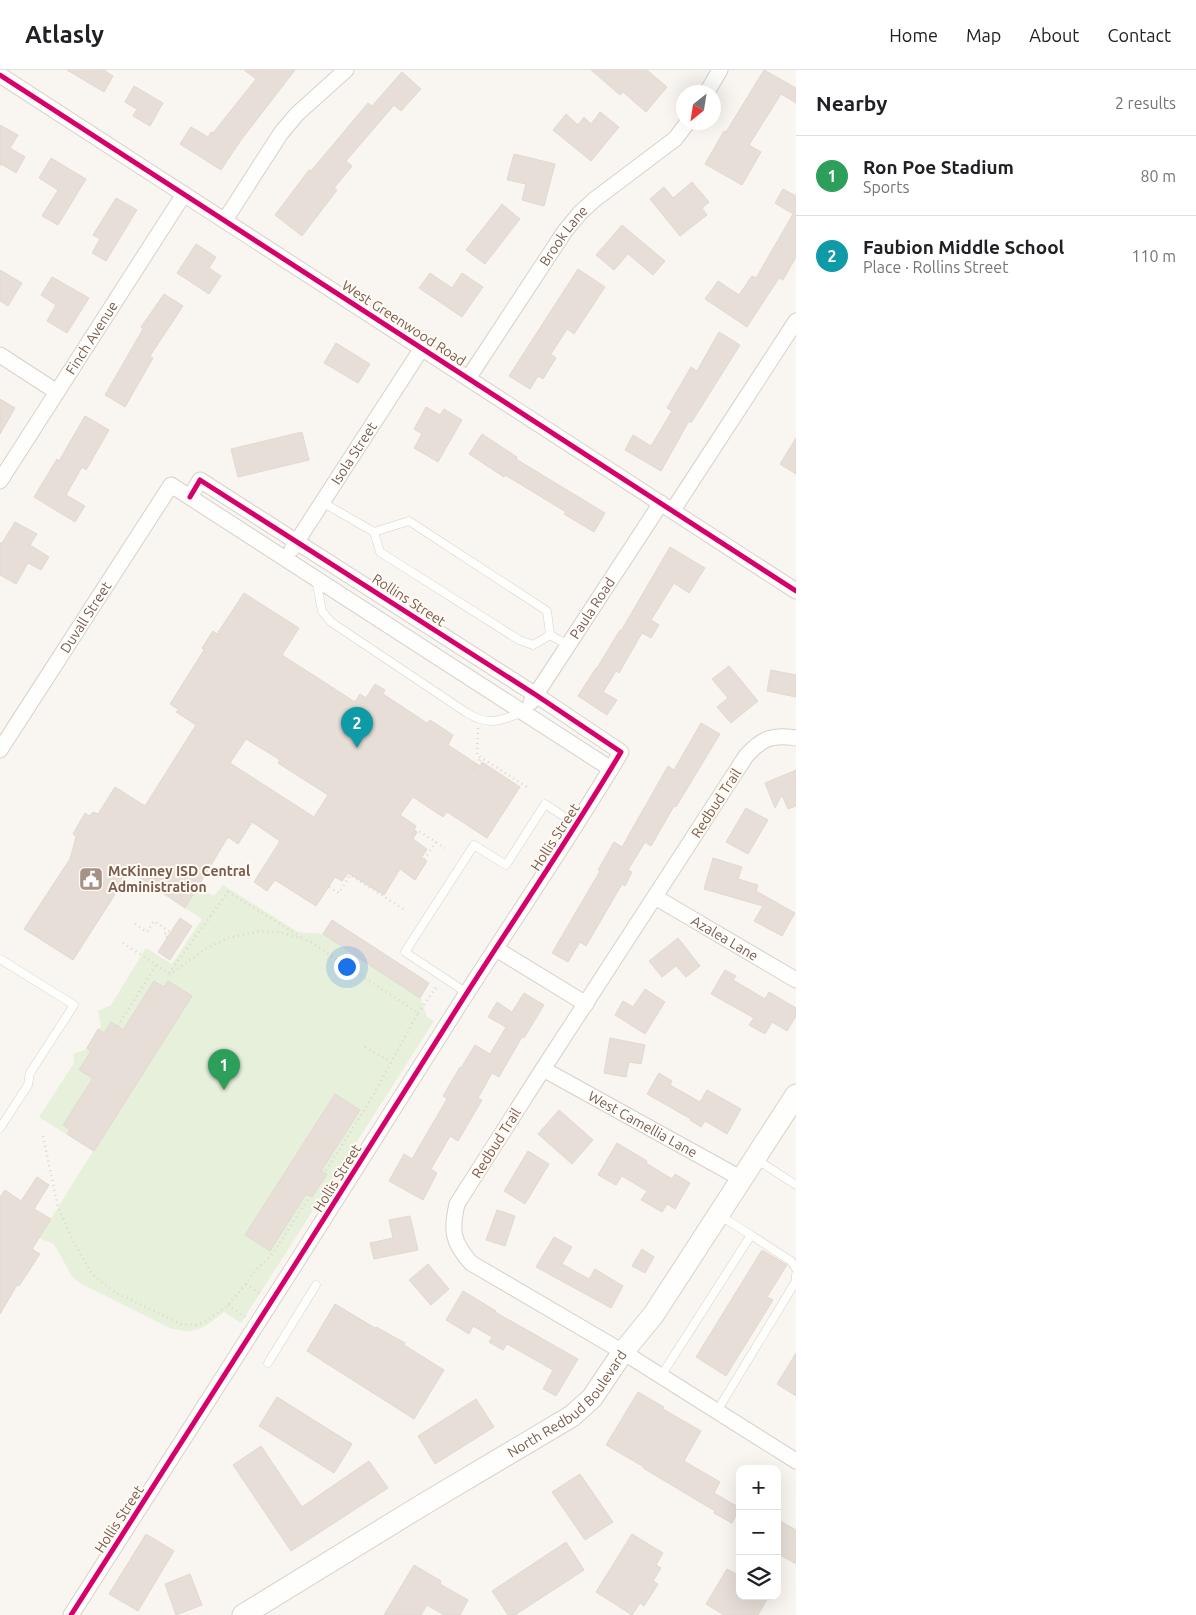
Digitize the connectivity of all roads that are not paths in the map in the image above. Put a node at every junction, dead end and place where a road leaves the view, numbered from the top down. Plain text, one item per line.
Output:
1 (346, 70) edge
2 (720, 70) edge
3 (0, 75) edge
4 (711, 85) edge
5 (682, 130) edge
6 (184, 194) junction
7 (225, 220) junction
8 (794, 328) edge
9 (422, 348) junction
10 (0, 355) edge
11 (469, 377) junction
12 (57, 392) junction
13 (0, 481) edge
14 (190, 497) junction
15 (322, 502) junction
16 (667, 506) junction
17 (374, 532) junction
18 (297, 542) junction
19 (286, 558) junction
20 (315, 577) junction
21 (796, 591) edge
22 (550, 635) junction
23 (568, 645) junction
24 (536, 695) junction
25 (524, 712) junction
26 (796, 738) edge
27 (0, 750) edge
28 (621, 752) joint
29 (611, 769) junction
30 (577, 824) junction
31 (655, 897) junction
32 (496, 949) junction
33 (0, 958) edge
34 (796, 980) edge
35 (467, 993) junction
36 (586, 1004) junction
37 (542, 1069) junction
38 (796, 1094) edge
39 (0, 1128) edge
40 (755, 1159) junction
41 (742, 1179) junction
42 (796, 1185) edge
43 (719, 1215) junction
44 (751, 1235) junction
45 (796, 1269) edge
46 (796, 1275) edge
47 (316, 1285) dead end
48 (623, 1352) junction
49 (268, 1363) dead end
50 (661, 1376) junction
51 (717, 1411) junction
52 (796, 1461) edge
53 (74, 1614) edge
54 (244, 1615) edge

1 - 7 street
2 - 4 street
3 - 6 street, West Greenwood Road
5 - 11 street, Brook Lane
6 - 7 street, West Greenwood Road
6 - 12 street, Finch Avenue
7 - 9 street, West Greenwood Road
8 - 16 street, Paula Road
9 - 11 street, West Greenwood Road
9 - 15 street, Isola Street
10 - 12 street
11 - 16 street, West Greenwood Road
12 - 13 street, Finch Avenue
14 - 18 street, Rollins Street
14 - 19 street
14 - 27 street, Duvall Street
15 - 17 lane
15 - 18 street, Isola Street
16 - 21 street, West Greenwood Road
16 - 23 street, Paula Road
17 - 22 lane
17 - 22 lane
18 - 19 street, Isola Street
18 - 24 street, Rollins Street
19 - 20 street
20 - 25 street
20 - 25 lane
22 - 23 lane
23 - 24 street, Paula Road
24 - 25 street, Paula Road
24 - 28 street, Rollins Street
25 - 29 street
26 - 31 street, Redbud Trail
28 - 29 street, Hollis Street
29 - 30 street, Hollis Street
30 - 32 street, Hollis Street
30 - 35 lane
31 - 34 street, Azalea Lane
31 - 36 street, Redbud Trail
32 - 35 street, Hollis Street
32 - 36 street
33 - 39 lane
35 - 53 street, Hollis Street
36 - 37 street, Redbud Trail
37 - 41 street, West Camellia Lane
37 - 48 street, Redbud Trail
38 - 40 street, North Redbud Boulevard
40 - 41 street, North Redbud Boulevard
40 - 42 lane
41 - 43 street, North Redbud Boulevard
43 - 44 lane
43 - 48 street, North Redbud Boulevard
44 - 45 lane
44 - 50 lane
46 - 51 lane
47 - 49 lane
48 - 50 street, Redbud Trail
48 - 54 street, North Redbud Boulevard
50 - 51 street, Redbud Trail
51 - 52 street, Redbud Trail

